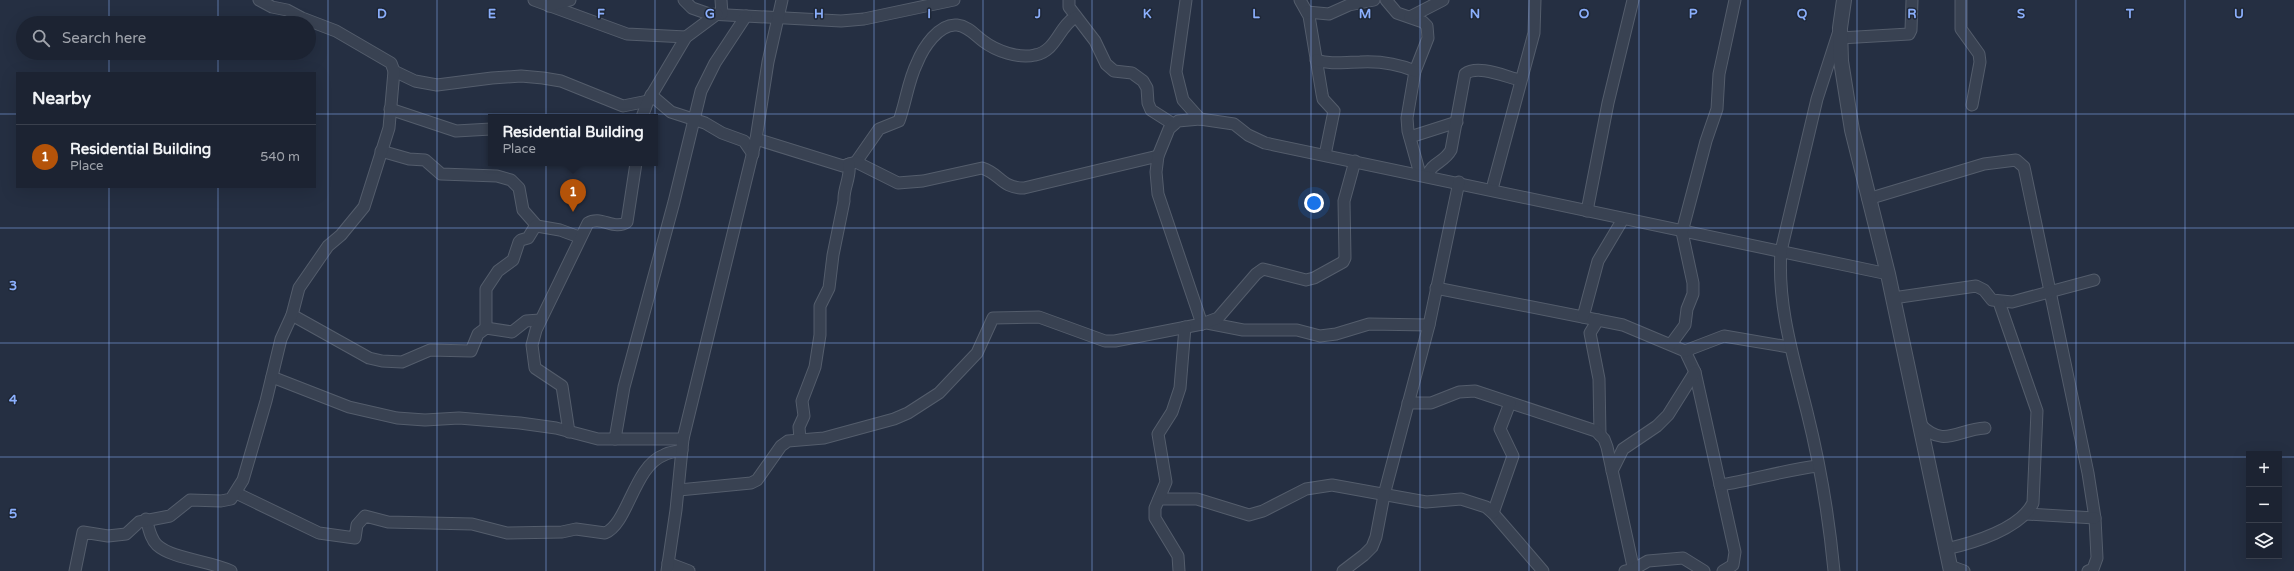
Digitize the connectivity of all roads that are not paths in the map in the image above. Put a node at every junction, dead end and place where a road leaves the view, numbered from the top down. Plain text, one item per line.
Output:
1 (259, 0) edge
2 (534, 0) edge
3 (570, 0) edge
4 (684, 0) edge
5 (721, 0) edge
6 (782, 0) edge
7 (954, 0) edge
8 (1069, 0) edge
9 (1186, 0) edge
10 (1300, 0) edge
11 (1374, 0) edge
12 (1386, 0) edge
13 (1443, 0) edge
14 (1535, 0) edge
15 (1633, 0) edge
16 (1735, 0) edge
17 (1844, 0) edge
18 (1912, 0) edge
19 (1961, 0) edge
20 (549, 6) junction
21 (1307, 12) junction
22 (720, 14) junction
23 (298, 16) edge
24 (746, 16) junction
25 (777, 17) junction
26 (1076, 17) junction
27 (1410, 17) junction
28 (316, 23) edge
29 (1840, 33) junction
30 (686, 37) junction
31 (1316, 60) junction
32 (394, 71) junction
33 (1415, 71) junction
34 (1520, 80) junction
35 (650, 98) junction
36 (1972, 105) dead end
37 (390, 109) junction
38 (643, 114) edge
39 (1200, 118) junction
40 (695, 120) junction
41 (1457, 122) junction
42 (1173, 124) junction
43 (488, 130) edge
44 (1410, 137) junction
45 (756, 140) junction
46 (381, 151) junction
47 (753, 154) junction
48 (1325, 155) junction
49 (1158, 156) junction
50 (1355, 161) junction
51 (852, 163) junction
52 (636, 166) edge
53 (1424, 175) junction
54 (1459, 182) junction
55 (1492, 189) junction
56 (1868, 199) junction
57 (1587, 211) junction
58 (1623, 219) junction
59 (536, 225) junction
60 (1682, 232) junction
61 (579, 237) junction
62 (1781, 251) junction
63 (1888, 274) junction
64 (2094, 280) dead end
65 (1436, 288) junction
66 (2051, 292) junction
67 (1893, 298) junction
68 (1999, 302) junction
69 (292, 315) junction
70 (1583, 317) junction
71 (540, 320) junction
72 (1598, 320) junction
73 (1204, 323) junction
74 (1429, 325) junction
75 (486, 328) junction
76 (1185, 328) junction
77 (1671, 344) junction
78 (1789, 347) junction
79 (1685, 351) junction
80 (1695, 372) junction
81 (272, 376) junction
82 (1408, 403) junction
83 (1510, 403) junction
84 (1920, 424) junction
85 (1985, 428) dead end
86 (569, 432) junction
87 (1600, 435) junction
88 (800, 438) junction
89 (615, 439) junction
90 (683, 445) junction
91 (1818, 466) junction
92 (1612, 471) junction
93 (1720, 485) junction
94 (679, 490) junction
95 (236, 493) junction
96 (1384, 495) junction
97 (1159, 499) junction
98 (1493, 513) junction
99 (2026, 514) junction
100 (2095, 518) junction
101 (146, 519) junction
102 (1946, 549) junction
103 (1736, 559) junction
104 (668, 567) edge
105 (1951, 568) edge
106 (2095, 569) edge
107 (1631, 570) edge
108 (75, 571) edge
109 (231, 571) edge
110 (689, 571) edge
111 (1179, 571) edge
112 (1343, 571) edge
113 (1543, 571) edge
114 (1704, 571) edge
115 (1723, 571) edge
116 (1742, 571) edge
117 (1834, 571) edge
118 (1964, 571) edge

1 - 23 street
2 - 20 street
3 - 20 street
4 - 22 street
5 - 22 street
6 - 25 street
7 - 25 street
8 - 26 street
9 - 39 street
10 - 21 street
11 - 21 street
12 - 27 street
13 - 27 street
14 - 34 street
15 - 57 street
16 - 60 street
17 - 29 street
18 - 29 street
19 - 36 street
20 - 30 street
21 - 31 street
22 - 24 street
22 - 30 street
24 - 25 street
24 - 40 street
25 - 45 street
26 - 42 street
26 - 51 street
27 - 33 street
28 - 32 street
29 - 56 street
29 - 62 street
30 - 35 street
31 - 33 street
31 - 48 street
32 - 35 street
32 - 37 street
33 - 44 street
34 - 41 street
34 - 55 street
35 - 38 street
35 - 40 street
37 - 43 street
37 - 46 street
39 - 42 street
39 - 48 street
40 - 47 street
40 - 89 street
41 - 44 street
41 - 53 street
42 - 49 street
44 - 53 street
45 - 47 street
45 - 51 street
46 - 59 street
46 - 69 street
47 - 90 street
48 - 50 street
49 - 51 street
49 - 73 street
50 - 53 street
50 - 73 street
51 - 88 street
52 - 61 street
53 - 54 street
54 - 55 street
54 - 65 street
55 - 57 street
56 - 63 street
56 - 66 street
57 - 58 street
58 - 60 street
58 - 70 street
59 - 61 street
59 - 75 street
60 - 62 street
60 - 77 street
61 - 71 street
62 - 63 street
62 - 78 street
63 - 67 street
64 - 66 street
65 - 70 street
65 - 74 street
66 - 68 street
66 - 100 street
67 - 68 street
67 - 84 street
68 - 99 street
69 - 75 street
69 - 81 street
70 - 72 street
71 - 75 street
71 - 86 street
72 - 77 street
72 - 87 street
73 - 74 street
73 - 76 street
74 - 82 street
76 - 88 street
76 - 97 street
77 - 79 street
78 - 79 street
78 - 91 street
79 - 80 street
80 - 92 street
80 - 93 street
81 - 86 street
81 - 95 street
82 - 83 street
82 - 96 street
83 - 87 street
83 - 98 street
84 - 85 street
84 - 102 street
86 - 89 street
87 - 92 street
88 - 94 street
89 - 90 street
90 - 94 street
90 - 95 street
91 - 93 street
91 - 117 street
92 - 107 street
93 - 103 street
94 - 104 street
95 - 101 street
96 - 97 street
96 - 98 street
96 - 112 street
97 - 111 street
98 - 113 street
99 - 100 street
99 - 102 street
100 - 106 street
101 - 108 street
101 - 109 street
102 - 105 street
103 - 115 street
103 - 116 street
104 - 110 street
105 - 118 street
107 - 114 street

